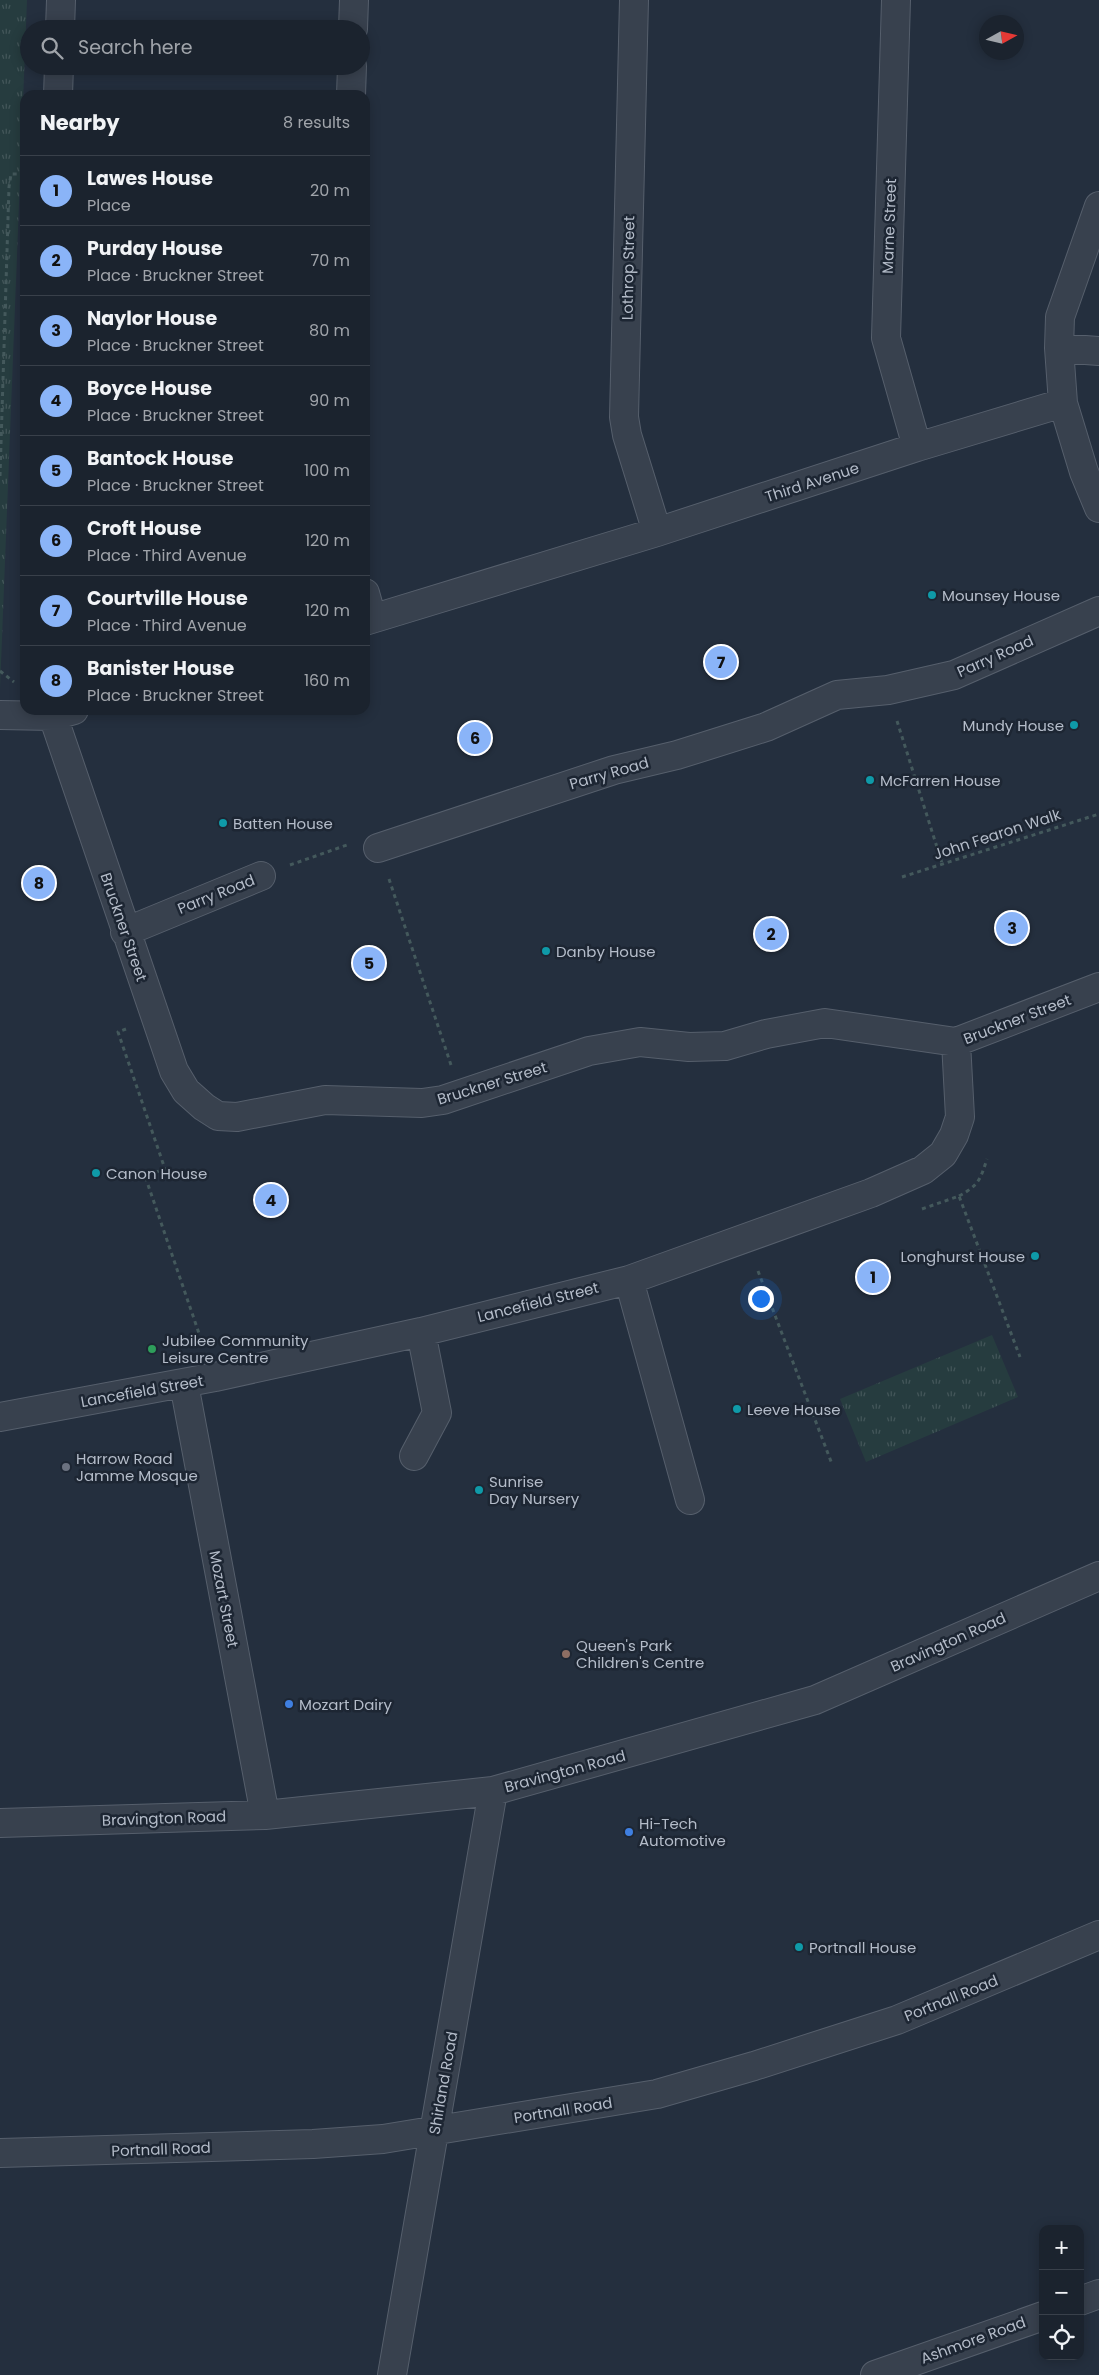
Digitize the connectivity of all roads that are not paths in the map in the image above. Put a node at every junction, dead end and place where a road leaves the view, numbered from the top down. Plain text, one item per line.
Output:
1 (61, 0) edge
2 (354, 0) edge
3 (634, 0) edge
4 (896, 0) edge
5 (60, 20) edge
6 (353, 20) edge
7 (59, 75) edge
8 (352, 75) edge
9 (58, 90) edge
10 (351, 90) edge
11 (1099, 206) edge
12 (1059, 348) junction
13 (1099, 351) edge
14 (1064, 403) junction
15 (917, 447) junction
16 (1099, 508) edge
17 (657, 532) junction
18 (370, 610) edge
19 (1099, 611) edge
20 (20, 714) edge
21 (0, 715) edge
22 (50, 715) edge
23 (378, 848) road end
24 (261, 876) road end
25 (125, 932) junction
26 (1099, 987) edge
27 (956, 1042) junction
28 (629, 1280) junction
29 (420, 1332) junction
30 (184, 1384) junction
31 (0, 1417) edge
32 (414, 1456) dead end
33 (690, 1500) dead end
34 (1099, 1576) edge
35 (494, 1791) junction
36 (265, 1815) junction
37 (0, 1823) edge
38 (1099, 1935) edge
39 (436, 2130) junction
40 (0, 2153) edge
41 (1099, 2294) edge
42 (1084, 2300) edge
43 (1039, 2317) edge
44 (392, 2375) edge
45 (876, 2375) edge

1 - 5 street
2 - 6 street
3 - 17 street, Lothrop Street
4 - 15 street, Marne Street
7 - 9 street
8 - 10 street
11 - 12 street
12 - 13 street
12 - 14 street
14 - 15 street, Third Avenue
14 - 16 street
15 - 17 street, Third Avenue
17 - 18 street, Third Avenue
19 - 23 street, Parry Road
20 - 21 street
22 - 25 street, Bruckner Street
24 - 25 street, Parry Road
25 - 27 street, Bruckner Street
26 - 27 street, Bruckner Street
27 - 28 street, Lancefield Street
28 - 29 street, Lancefield Street
28 - 33 street
29 - 30 street, Lancefield Street
29 - 32 street
30 - 31 street, Lancefield Street
30 - 36 street, Mozart Street
34 - 35 street, Bravington Road
35 - 36 street, Bravington Road
35 - 39 street, Shirland Road
36 - 37 street, Bravington Road
38 - 39 street, Portnall Road
39 - 40 street, Portnall Road
39 - 44 street, Shirland Road
41 - 42 street
43 - 45 street, Ashmore Road

